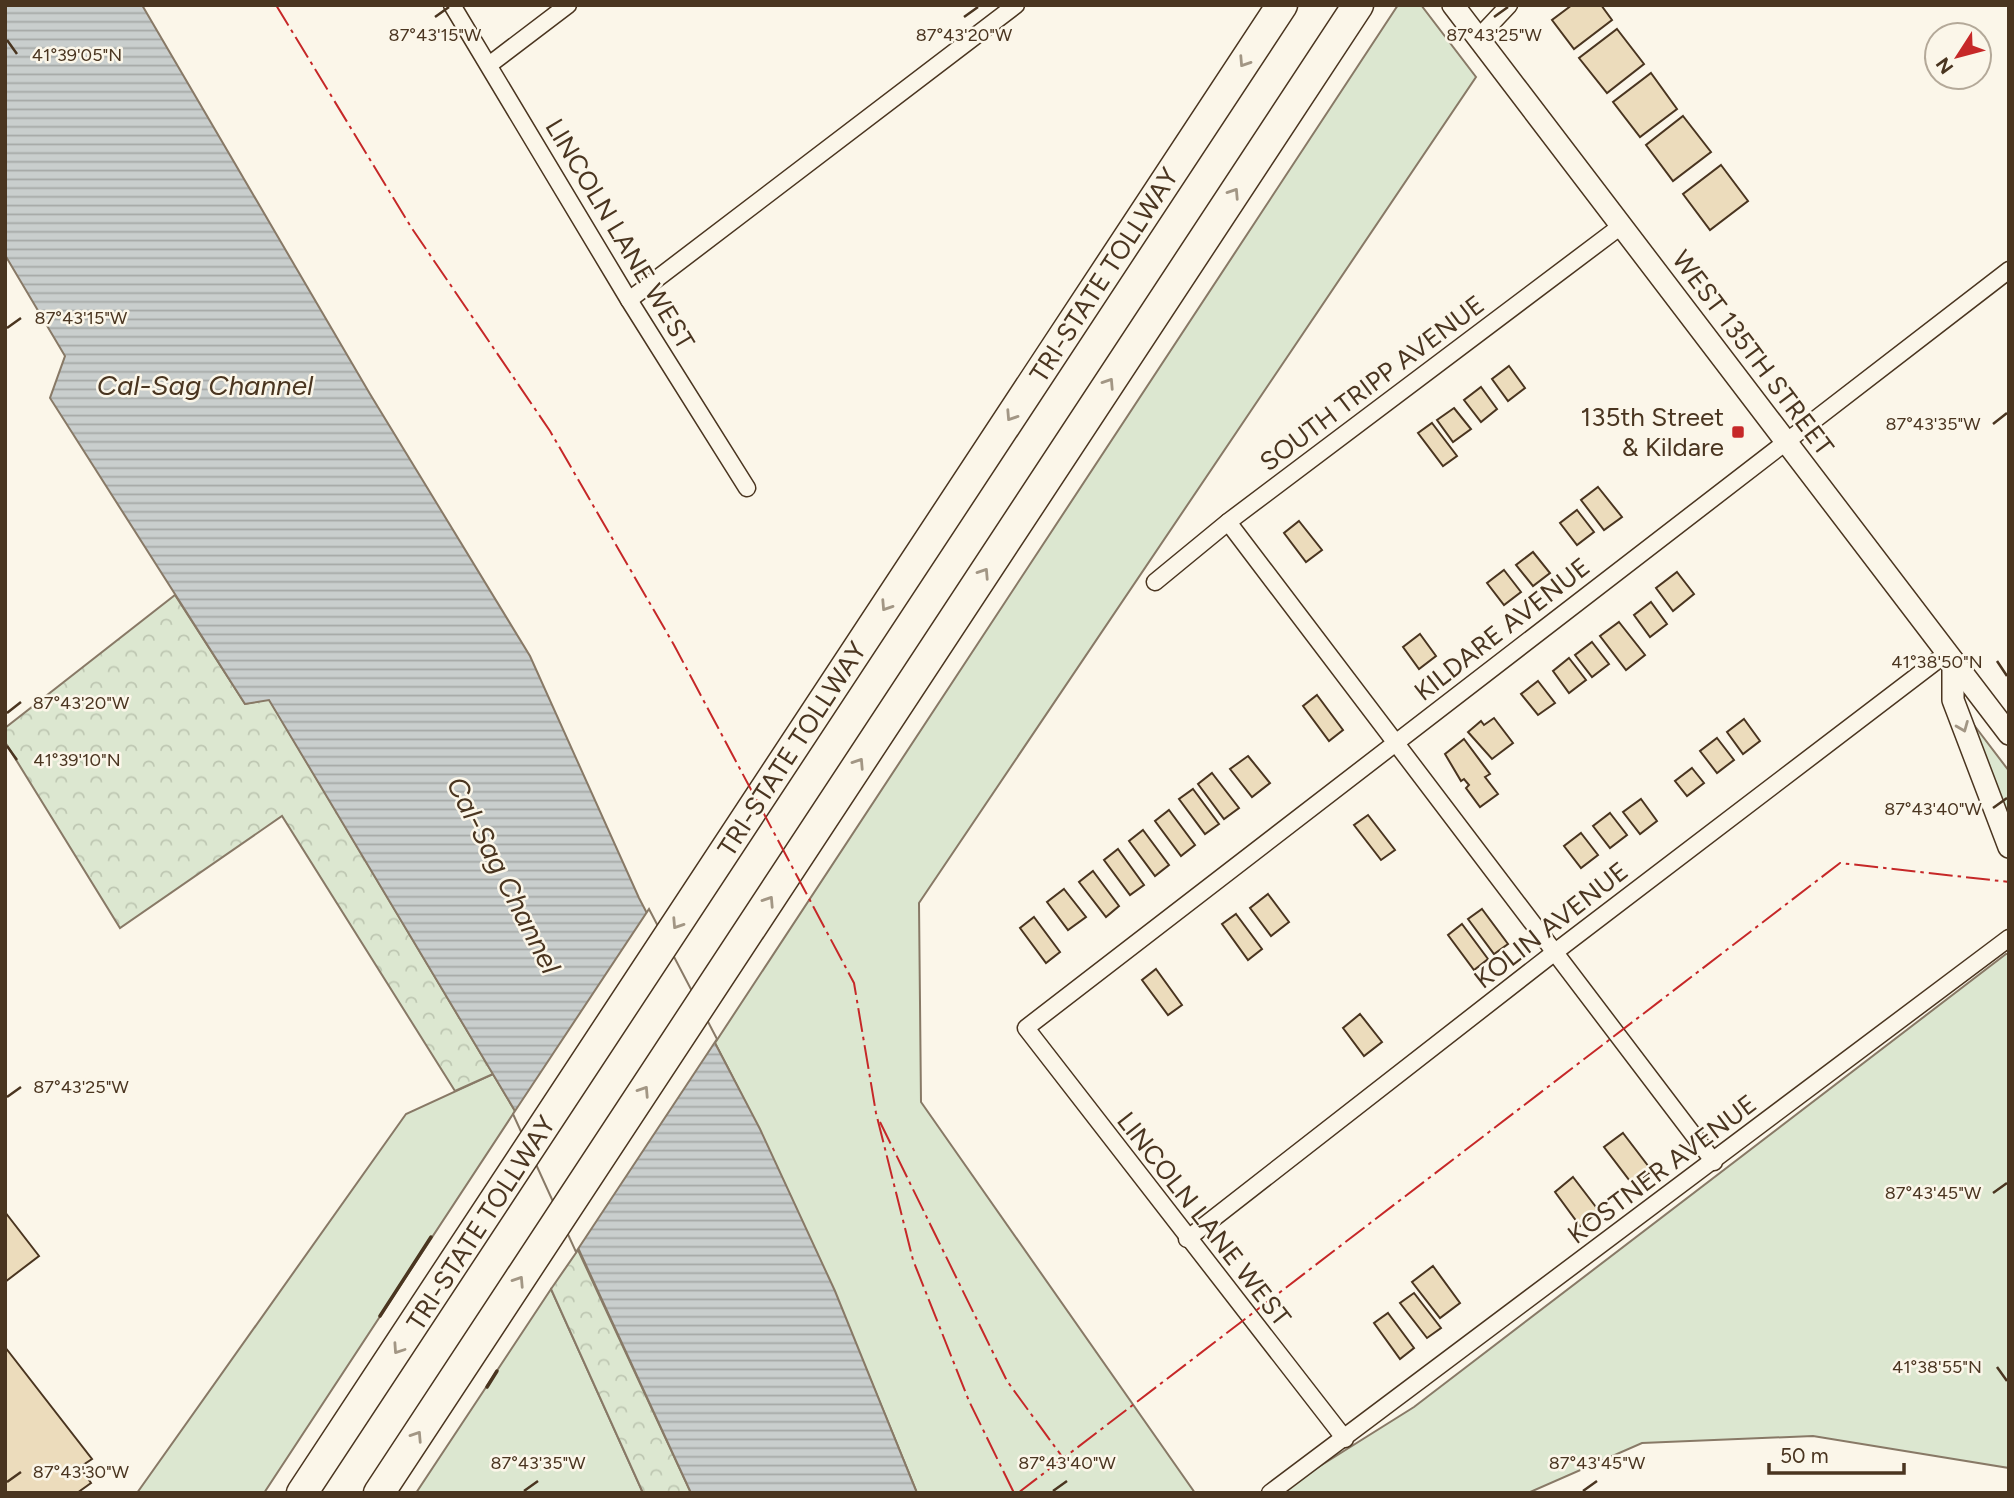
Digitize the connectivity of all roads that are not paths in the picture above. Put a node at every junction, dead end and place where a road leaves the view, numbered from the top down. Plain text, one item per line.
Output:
1 (452, 5) edge
2 (568, 5) edge
3 (1016, 5) edge
4 (1282, 5) edge
5 (1357, 5) edge
6 (1453, 5) edge
7 (1509, 5) edge
8 (1478, 38) junction
9 (489, 65) junction
10 (1622, 226) junction
11 (2009, 270) edge
12 (629, 300) junction
13 (1786, 442) junction
14 (747, 488) dead end
15 (1228, 522) junction
16 (1155, 582) dead end
17 (1950, 657) junction
18 (2009, 734) edge
19 (1396, 743) junction
20 (2009, 847) edge
21 (2009, 938) edge
22 (1555, 952) junction
23 (1026, 1028) joint
24 (1714, 1162) junction
25 (1187, 1239) junction
26 (1345, 1439) junction
27 (302, 1493) edge
28 (379, 1493) edge
29 (1270, 1493) edge

1 - 9 street, LINCOLN LANE WEST
2 - 9 street
3 - 12 street
4 -> 27 highway, TRI-STATE TOLLWAY
28 -> 5 highway
6 - 8 street, WEST 135TH STREET
7 - 8 street
8 - 10 street, WEST 135TH STREET
9 - 12 street, LINCOLN LANE WEST
10 - 13 street, WEST 135TH STREET
10 - 15 street, SOUTH TRIPP AVENUE
11 - 13 street, KILDARE AVENUE
12 - 14 street, LINCOLN LANE WEST
13 - 17 street, WEST 135TH STREET
13 - 19 street, KILDARE AVENUE
15 - 16 street, SOUTH TRIPP AVENUE
15 - 19 street
17 - 18 street, WEST 135TH STREET
17 -> 20 street
17 - 22 street, KOLIN AVENUE
19 - 22 street
19 - 23 street, KILDARE AVENUE
21 - 24 street, KOSTNER AVENUE
22 - 24 street
22 - 25 street, KOLIN AVENUE
23 - 25 street, LINCOLN LANE WEST
24 - 26 street, KOSTNER AVENUE
25 - 26 street, LINCOLN LANE WEST
26 - 29 street, KOSTNER AVENUE

